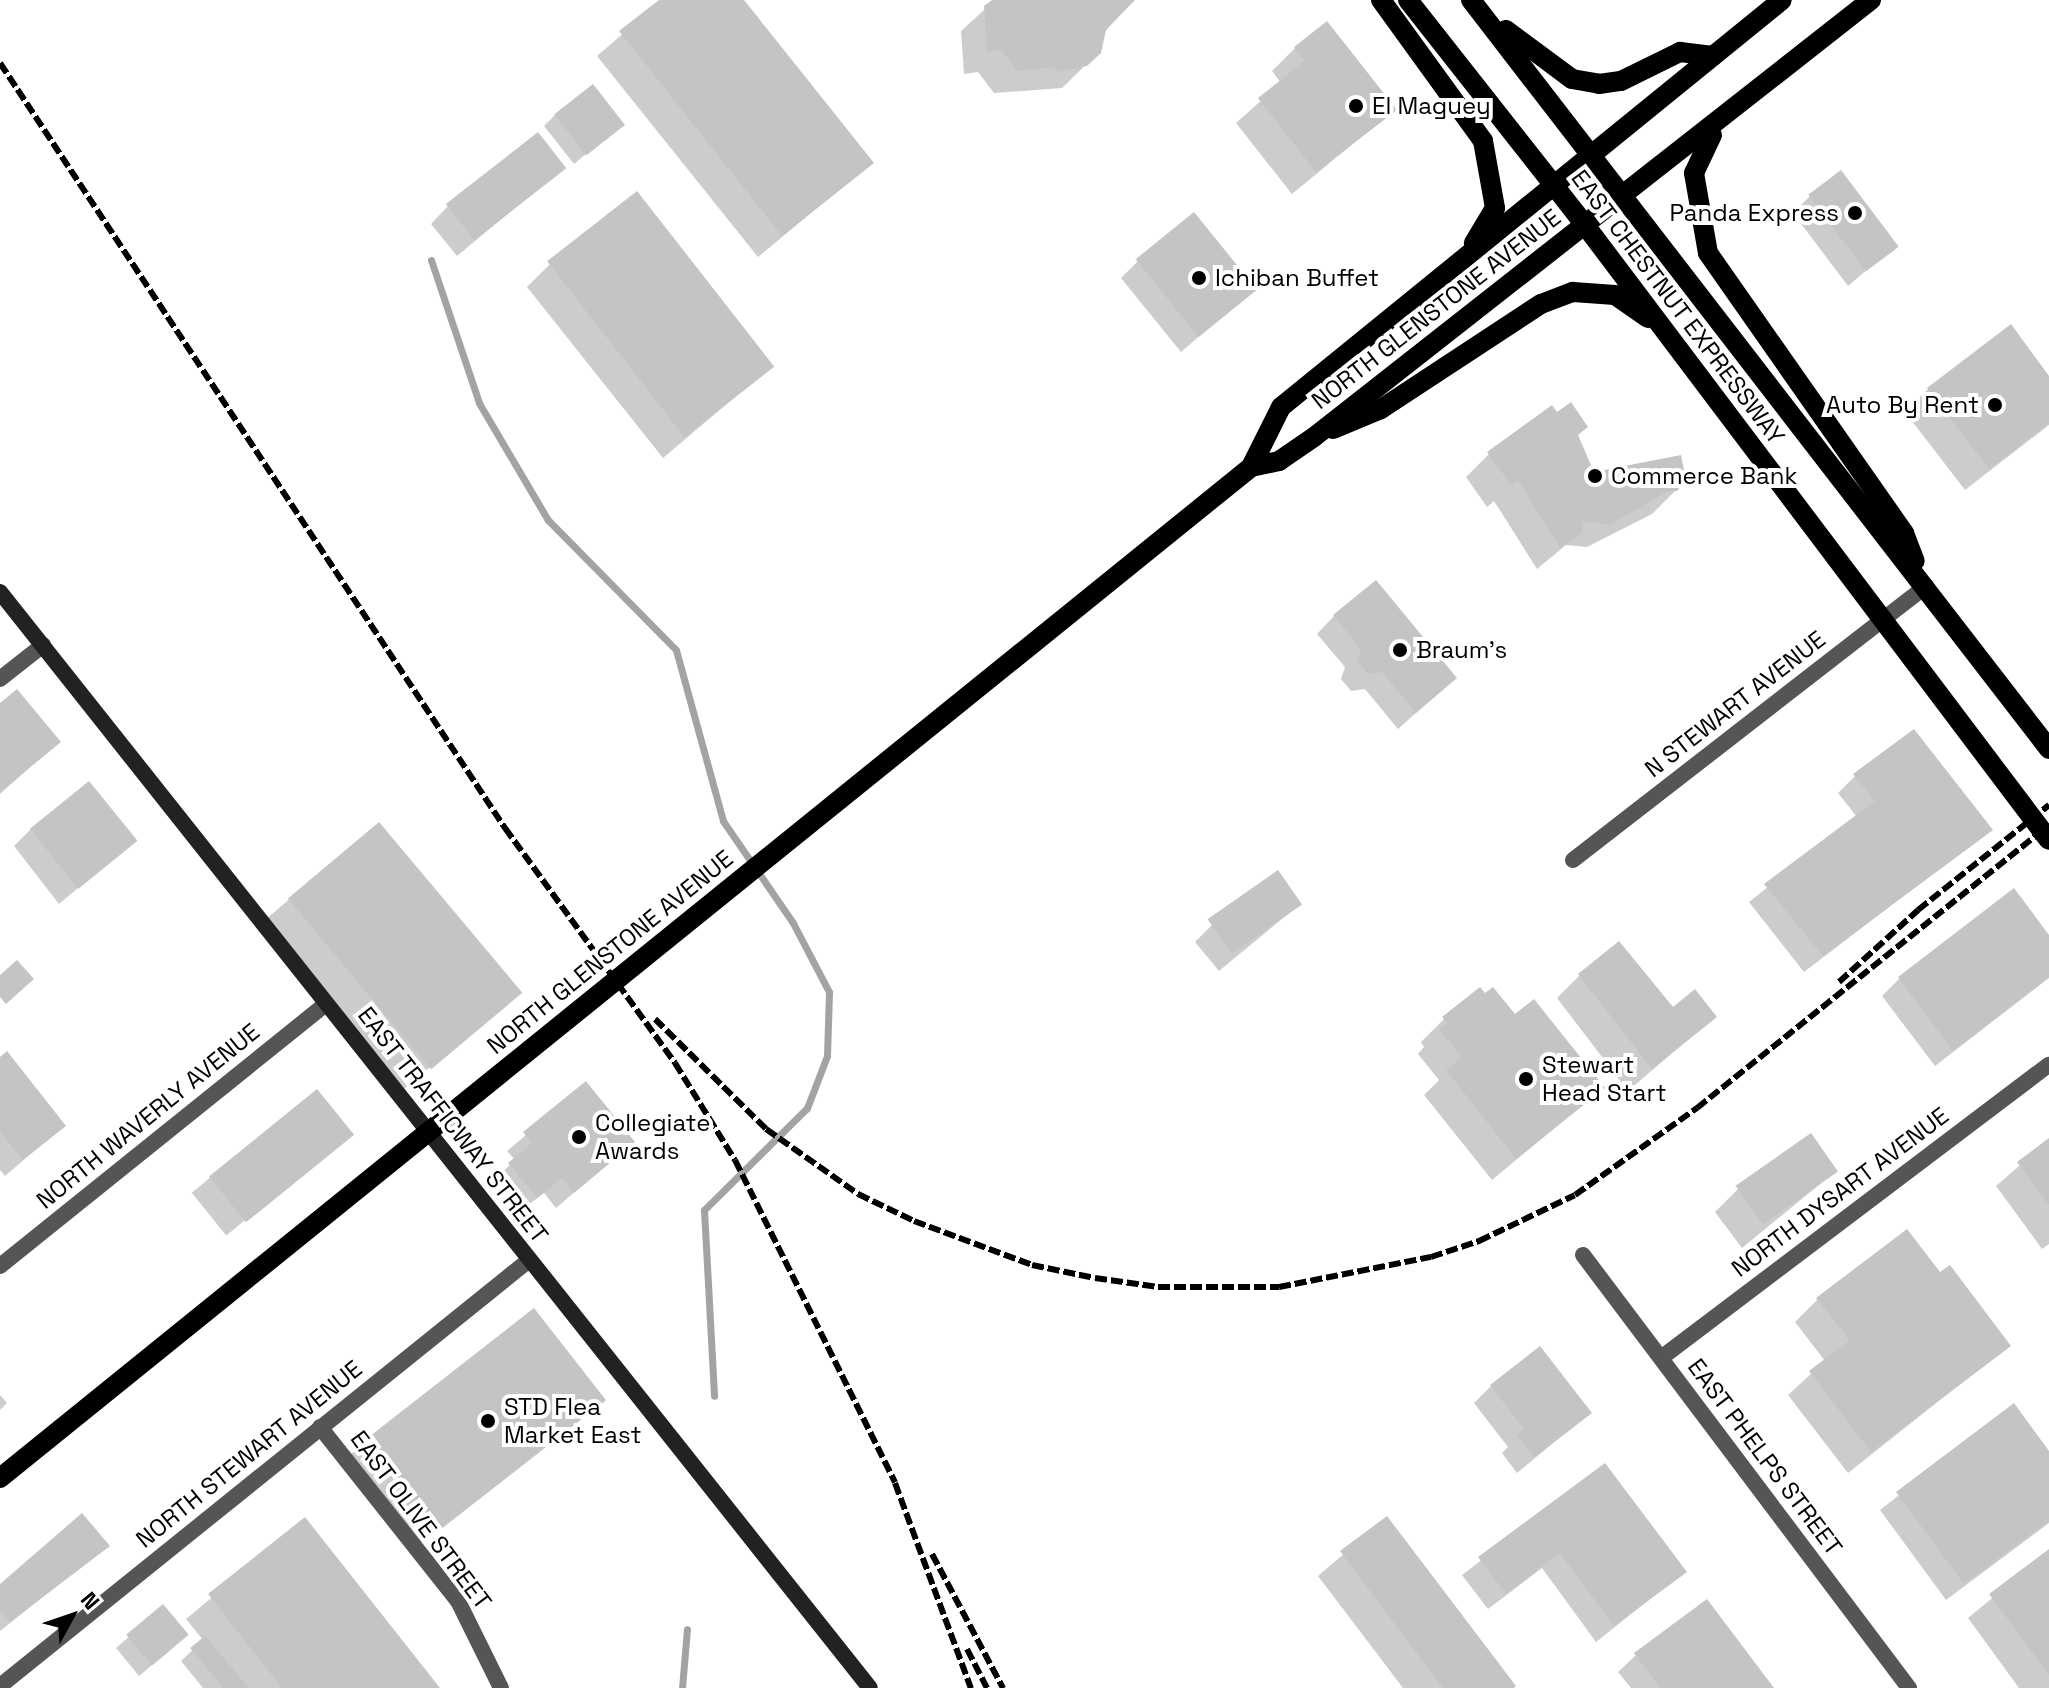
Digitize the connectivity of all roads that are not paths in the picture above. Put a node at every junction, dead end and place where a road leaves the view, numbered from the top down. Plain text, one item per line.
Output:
1 (1381, 0) edge
2 (1408, 0) edge
3 (1782, 0) edge
4 (1871, 0) edge
5 (1473, 2) edge
6 (1713, 56) junction
7 (1724, 118) junction
8 (1594, 154) junction
9 (1554, 186) junction
10 (1625, 196) junction
11 (1585, 225) junction
12 (1456, 265) junction
13 (1661, 327) junction
14 (1314, 437) junction
15 (1251, 467) junction
16 (1926, 586) junction
17 (0, 592) edge
18 (1882, 620) junction
19 (43, 645) junction
20 (0, 679) edge
21 (2049, 749) edge
22 (2049, 840) edge
23 (1573, 860) dead end
24 (326, 1004) junction
25 (2049, 1065) edge
26 (1583, 1255) dead end
27 (529, 1260) junction
28 (0, 1266) edge
29 (1661, 1358) junction
30 (320, 1427) junction
31 (0, 1478) edge
32 (0, 1686) edge
33 (501, 1688) edge
34 (870, 1688) edge
35 (1909, 1688) edge

1 - 12 main road
2 - 9 main road, EAST CHESTNUT EXPRESSWAY
3 - 6 main road, NORTH GLENSTONE AVENUE
4 - 7 main road, NORTH GLENSTONE AVENUE
5 - 6 main road
5 - 8 main road, EAST CHESTNUT EXPRESSWAY
6 - 8 main road, NORTH GLENSTONE AVENUE
7 - 10 main road, NORTH GLENSTONE AVENUE
7 - 16 main road
8 - 9 main road, NORTH GLENSTONE AVENUE
8 - 10 main road, EAST CHESTNUT EXPRESSWAY
9 - 11 main road, EAST CHESTNUT EXPRESSWAY
9 - 12 main road, NORTH GLENSTONE AVENUE
10 - 11 main road, NORTH GLENSTONE AVENUE
10 - 16 main road, EAST CHESTNUT EXPRESSWAY
11 - 13 main road, EAST CHESTNUT EXPRESSWAY
11 - 14 main road, NORTH GLENSTONE AVENUE
12 - 15 main road, NORTH GLENSTONE AVENUE
13 - 14 main road
13 - 18 main road, EAST CHESTNUT EXPRESSWAY
14 - 15 main road, NORTH GLENSTONE AVENUE
15 - 31 main road, NORTH GLENSTONE AVENUE
16 - 18 street, N STEWART AVENUE
16 - 21 main road, EAST CHESTNUT EXPRESSWAY
17 - 19 main road, EAST TRAFFICWAY STREET
18 - 22 main road, EAST CHESTNUT EXPRESSWAY
18 - 23 street, N STEWART AVENUE
19 - 20 street
19 - 24 main road, EAST TRAFFICWAY STREET
24 - 27 main road, EAST TRAFFICWAY STREET
24 - 28 street, NORTH WAVERLY AVENUE
25 - 29 street, NORTH DYSART AVENUE
26 - 29 street, EAST PHELPS STREET
27 - 30 street, NORTH STEWART AVENUE
27 - 34 main road, EAST TRAFFICWAY STREET
29 - 35 street, EAST PHELPS STREET
30 - 32 street, NORTH STEWART AVENUE
30 - 33 street, EAST OLIVE STREET

